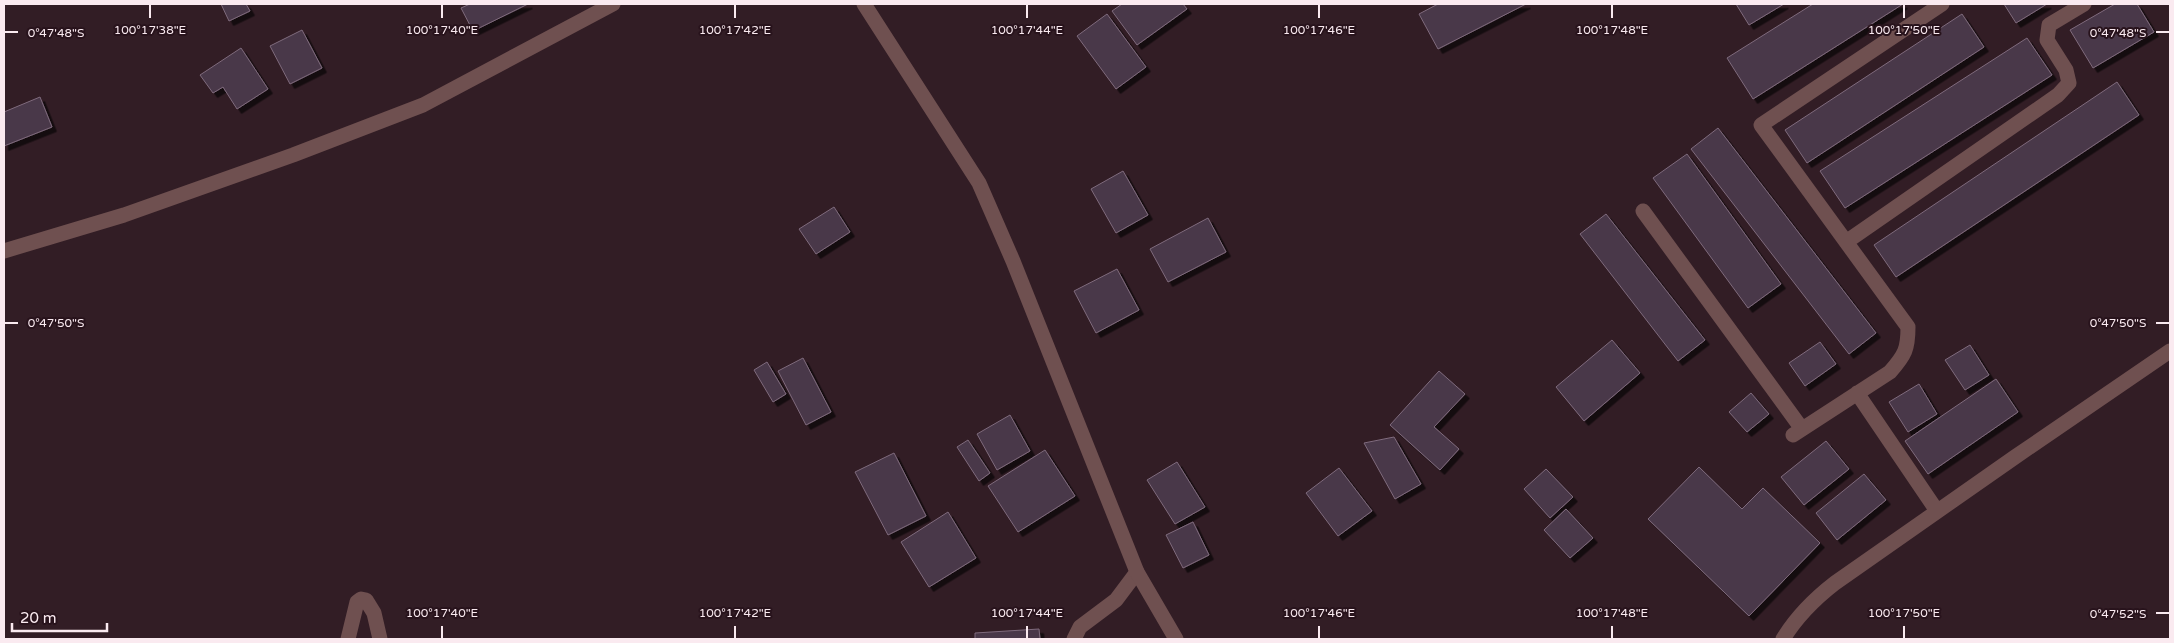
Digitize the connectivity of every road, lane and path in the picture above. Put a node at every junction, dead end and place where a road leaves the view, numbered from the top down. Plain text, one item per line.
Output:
1 (613, 4) edge
2 (864, 4) edge
3 (1942, 4) edge
4 (2084, 4) edge
5 (1642, 211) dead end
6 (1846, 242) junction
7 (4, 251) edge
8 (2170, 351) edge
9 (1857, 393) junction
10 (1937, 511) junction
11 (1137, 572) junction
12 (348, 639) edge
13 (380, 639) edge
14 (1074, 639) edge
15 (1176, 639) edge
16 (1783, 639) edge

1 - 7 street
2 - 11 street
3 - 6 street
4 - 6 street
5 - 9 street
6 - 9 street
8 - 10 street
9 - 10 street
10 - 16 street
11 - 14 street
11 - 15 street
12 - 13 street

